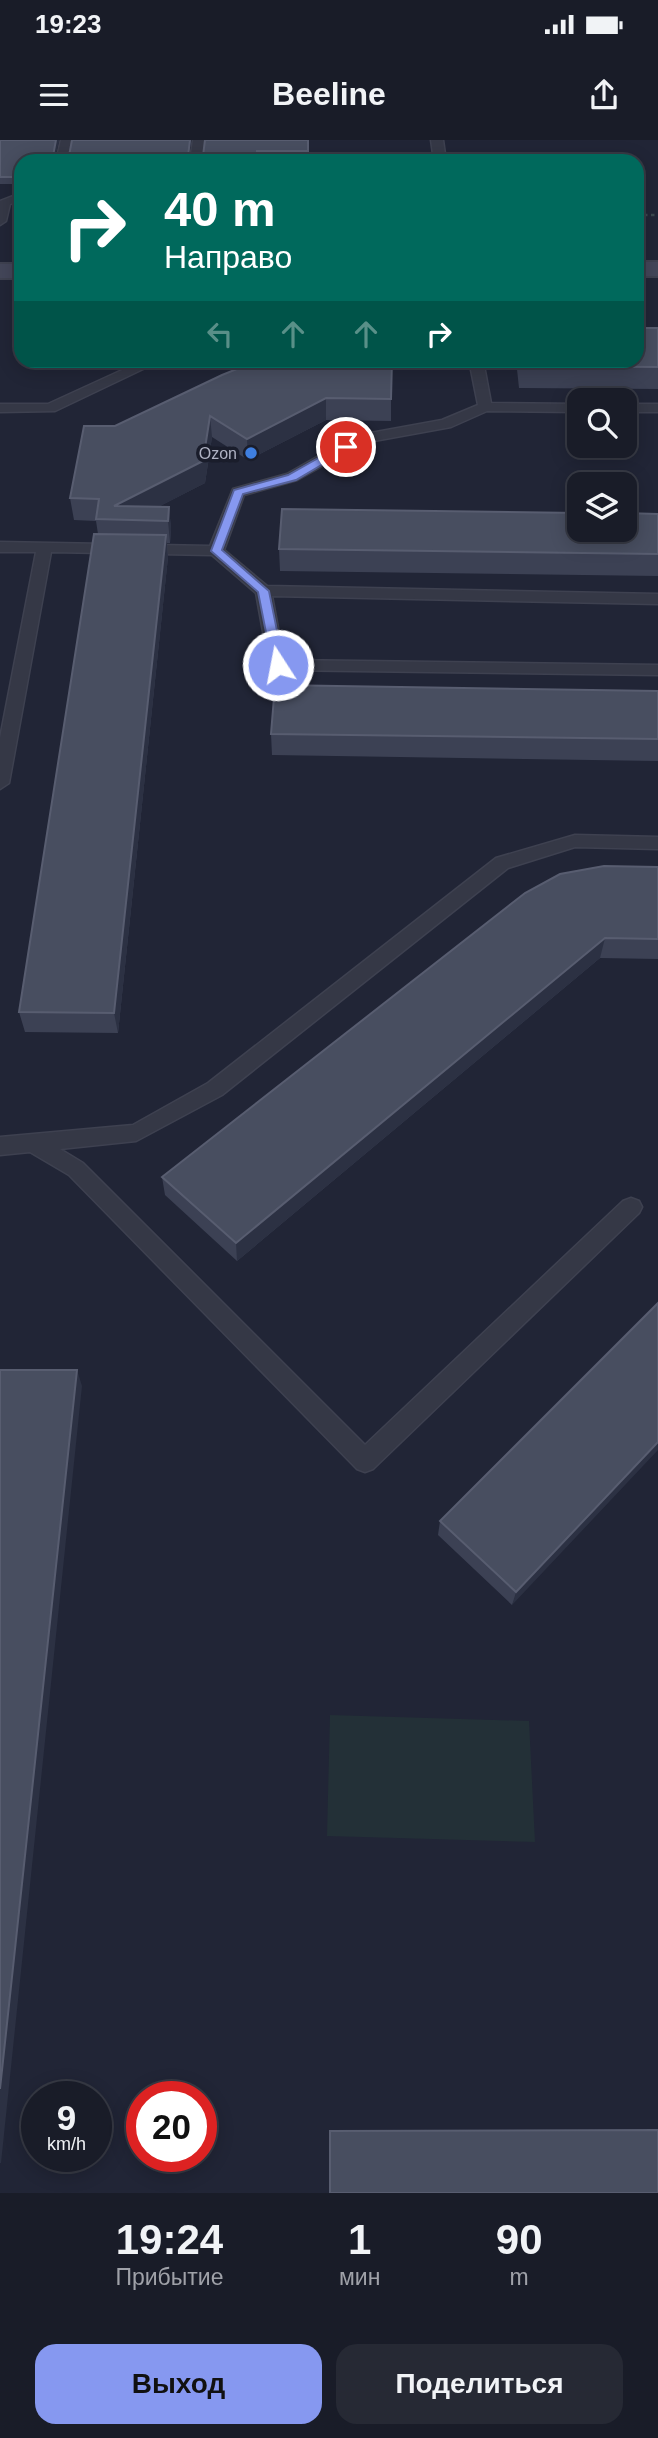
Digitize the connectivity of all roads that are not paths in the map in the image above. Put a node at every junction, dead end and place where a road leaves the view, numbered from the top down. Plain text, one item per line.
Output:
1 (14, 199) edge
2 (0, 221) edge
3 (138, 368) edge
4 (478, 368) edge
5 (485, 407) junction
6 (0, 408) edge
7 (567, 408) edge
8 (637, 408) edge
9 (658, 408) edge
10 (0, 547) edge
11 (44, 548) junction
12 (216, 551) junction
13 (263, 591) junction
14 (658, 599) edge
15 (658, 670) edge
16 (0, 783) edge
17 (658, 844) edge
18 (33, 1143) junction
19 (0, 1146) edge
20 (631, 1207) dead end

1 - 2 lane
3 - 6 lane
4 - 5 lane
5 - 7 lane
5 - 12 lane
8 - 9 lane
10 - 11 lane
11 - 12 lane
11 - 16 lane
12 - 13 lane
13 - 14 lane
13 - 15 lane
17 - 18 lane
18 - 19 lane
18 - 20 lane

